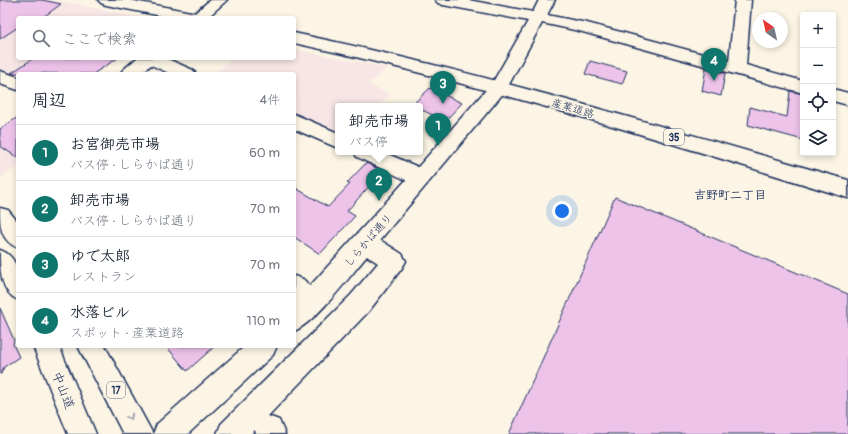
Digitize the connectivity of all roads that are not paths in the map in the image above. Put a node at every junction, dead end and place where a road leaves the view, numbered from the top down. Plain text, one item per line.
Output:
1 (106, 0) edge
2 (220, 0) edge
3 (443, 0) edge
4 (547, 0) edge
5 (740, 1) edge
6 (187, 16) edge
7 (200, 16) edge
8 (537, 19) junction
9 (296, 38) edge
10 (146, 60) edge
11 (154, 60) edge
12 (737, 70) junction
13 (132, 72) edge
14 (182, 72) edge
15 (0, 78) edge
16 (16, 83) edge
17 (500, 86) junction
18 (800, 86) edge
19 (836, 96) edge
20 (848, 99) edge
21 (296, 122) edge
22 (335, 139) edge
23 (371, 155) edge
24 (422, 178) junction
25 (848, 188) edge
26 (0, 217) edge
27 (16, 236) edge
28 (365, 243) junction
29 (0, 260) edge
30 (16, 286) edge
31 (300, 303) edge
32 (47, 348) edge
33 (92, 348) edge
34 (262, 348) edge
35 (82, 434) edge
36 (139, 434) edge
37 (168, 434) edge
38 (232, 434) edge

1 - 6 main road
2 - 7 main road
3 - 8 main road
4 - 8 main road, しらかば通り
5 - 12 main road
8 - 12 main road
8 - 17 main road, しらかば通り
9 - 17 main road, 産業道路 / 35
10 - 13 main road
11 - 14 main road
12 - 18 main road
15 - 16 main road
17 - 24 main road, しらかば通り
17 - 25 main road, 産業道路 / 35
19 - 20 main road
21 - 22 main road
23 - 24 main road
24 - 28 main road, しらかば通り
26 - 27 main road
28 - 31 main road, しらかば通り
28 - 38 main road
29 - 30 main road
32 - 35 main road, 中山道
33 -> 36 main road, 17
34 - 37 main road

